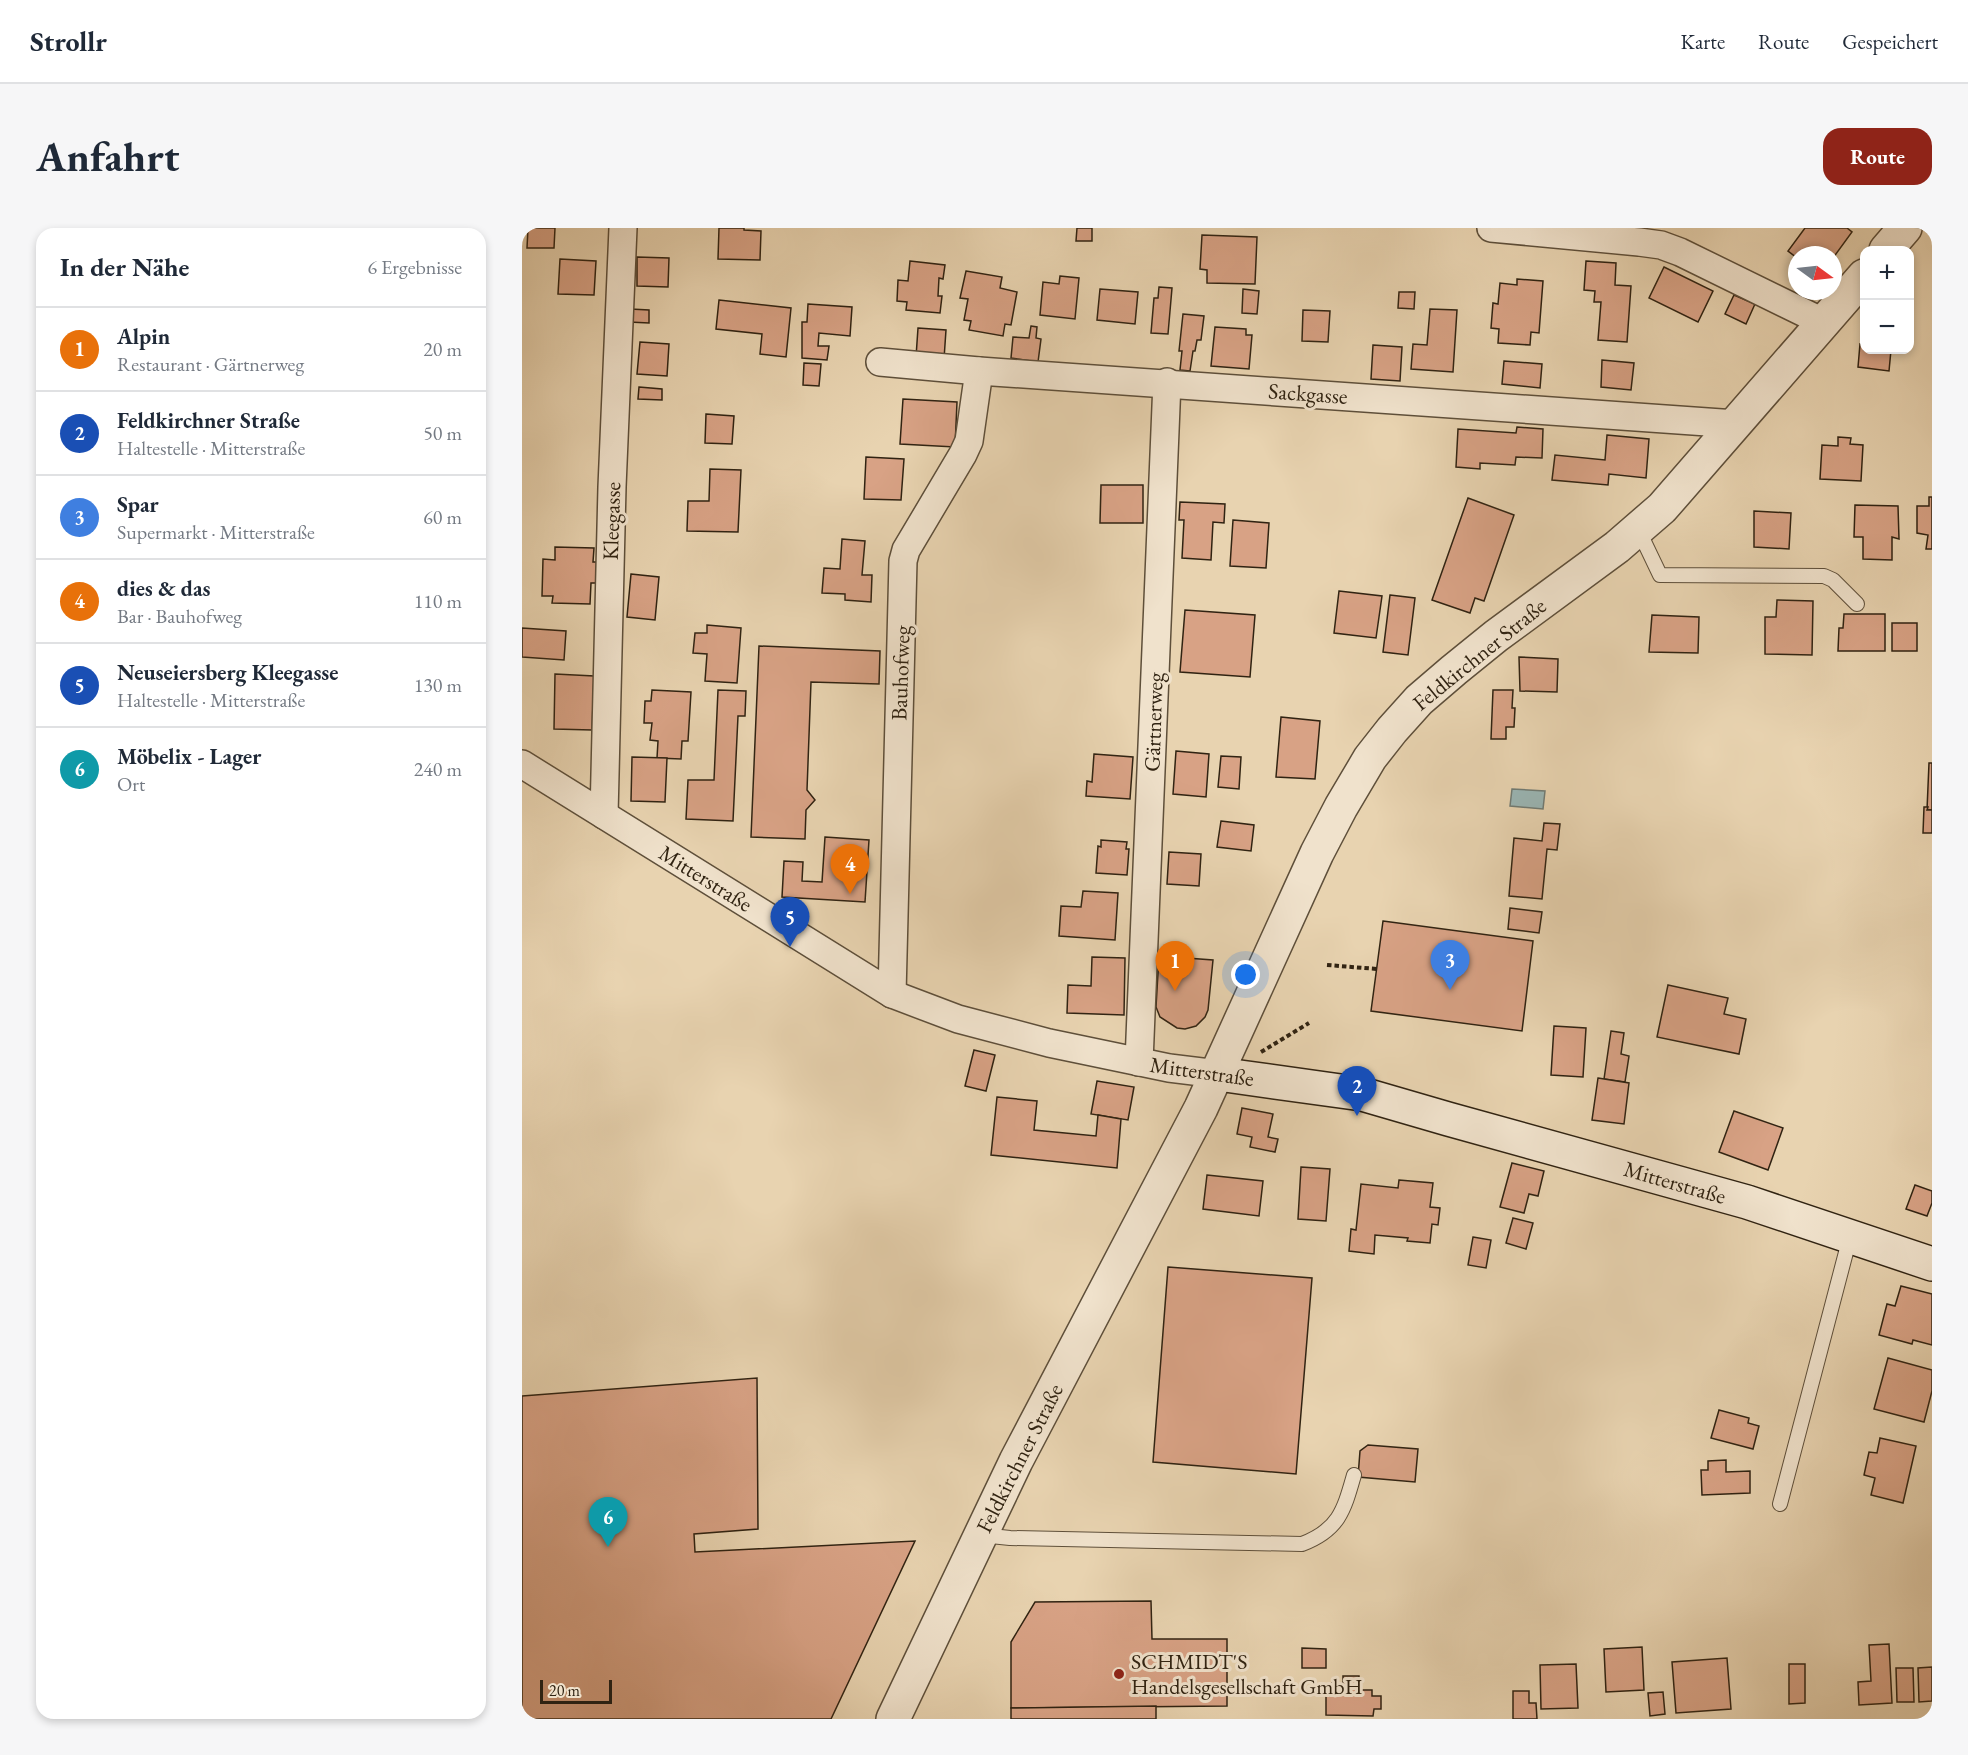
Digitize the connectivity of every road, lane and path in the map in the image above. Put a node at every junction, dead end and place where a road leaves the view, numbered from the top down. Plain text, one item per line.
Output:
1 (623, 228) edge
2 (1491, 228) edge
3 (1905, 228) edge
4 (1889, 246) edge
5 (1860, 281) edge
6 (1825, 323) junction
7 (880, 362) dead end
8 (979, 370) junction
9 (1167, 382) junction
10 (1736, 424) junction
11 (1638, 529) junction
12 (1857, 604) dead end
13 (522, 764) edge
14 (604, 815) junction
15 (1327, 965) dead end
16 (1377, 969) dead end
17 (892, 994) junction
18 (1309, 1023) dead end
19 (1260, 1052) dead end
20 (1139, 1062) junction
21 (1218, 1074) junction
22 (1850, 1236) junction
23 (1932, 1264) edge
24 (1354, 1475) dead end
25 (1780, 1504) dead end
26 (981, 1535) junction
27 (893, 1719) edge

1 - 14 street, Kleegasse
2 - 6 street
3 - 4 street
5 - 6 street, Feldkirchner Straße
6 - 10 street, Feldkirchner Straße
7 - 8 street, Sackgasse
8 - 9 street, Sackgasse
8 - 17 street, Bauhofweg
9 - 10 street, Sackgasse
9 - 20 street, Gärtnerweg
10 - 11 street, Feldkirchner Straße
11 - 12 lane
11 - 21 street, Feldkirchner Straße
13 - 14 street, Mitterstraße
14 - 17 street, Mitterstraße
15 - 16 path
17 - 20 street, Mitterstraße
18 - 19 path
20 - 21 street, Mitterstraße
21 - 22 street, Mitterstraße
21 - 26 street, Feldkirchner Straße
22 - 23 street, Mitterstraße
22 - 25 lane
24 - 26 lane
26 - 27 street, Feldkirchner Straße

